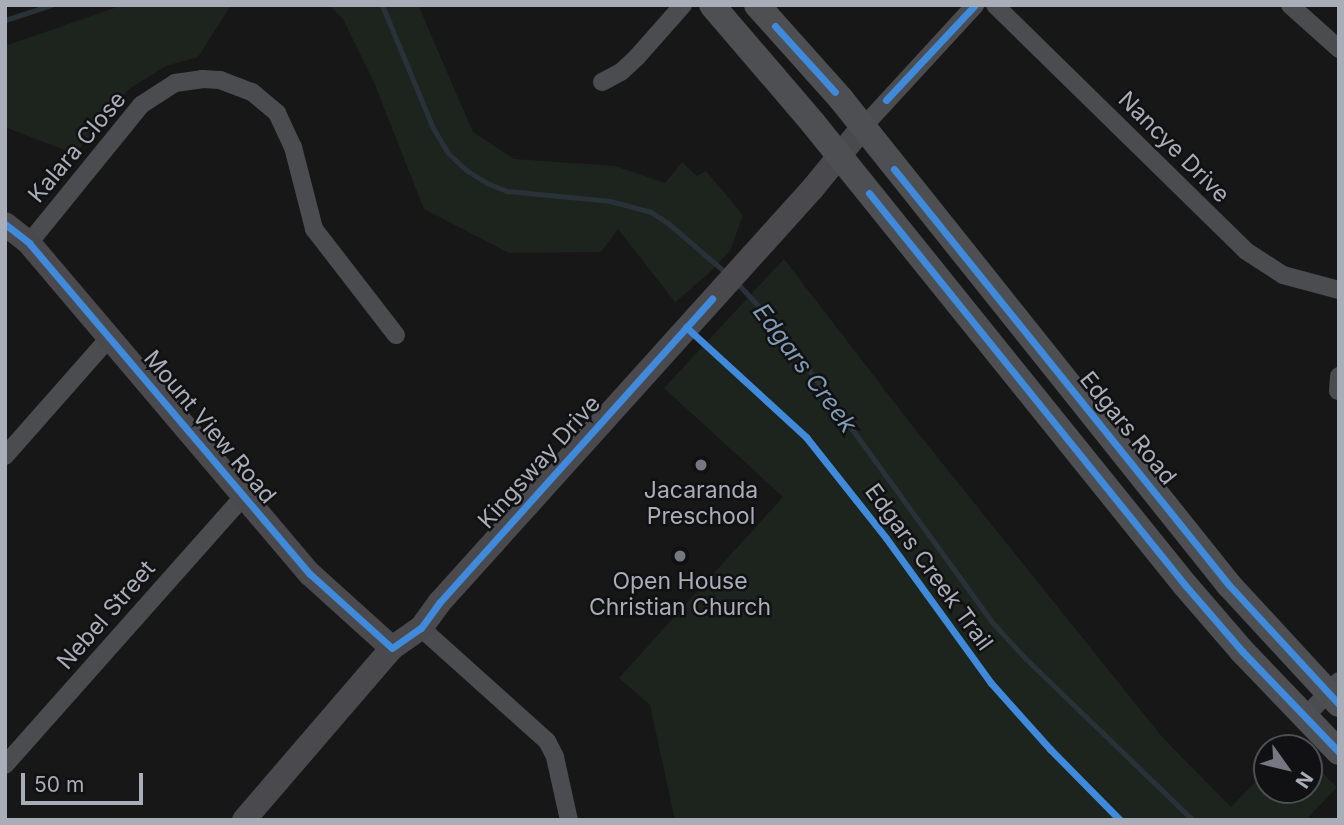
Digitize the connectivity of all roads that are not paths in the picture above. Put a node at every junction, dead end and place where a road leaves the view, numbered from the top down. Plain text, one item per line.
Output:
1 (683, 5) edge
2 (712, 5) edge
3 (757, 5) edge
4 (975, 5) edge
5 (995, 5) edge
6 (1290, 5) edge
7 (1339, 49) edge
8 (601, 82) dead end
9 (863, 127) junction
10 (839, 157) junction
11 (5, 224) edge
12 (29, 243) junction
13 (1339, 290) edge
14 (396, 335) dead end
15 (110, 338) junction
16 (1339, 376) edge
17 (1338, 391) edge
18 (5, 456) edge
19 (243, 497) junction
20 (421, 628) junction
21 (392, 648) junction
22 (1335, 693) edge
23 (1304, 718) junction
24 (1339, 752) edge
25 (5, 765) edge
26 (244, 820) edge
27 (569, 820) edge

1 - 8 street
2 - 10 main road
3 - 9 main road, Edgars Road
4 - 9 street, Kingsway Drive
5 - 13 street, Nancye Drive
6 - 7 street
9 - 10 street, Kingsway Drive
9 - 22 main road, Edgars Road
10 - 20 street, Kingsway Drive
10 - 23 main road
11 - 12 street, Mount View Road
12 - 14 street, Kalara Close
12 - 15 street, Mount View Road
15 - 18 street
15 - 19 street, Mount View Road
16 - 17 street
19 - 21 street, Mount View Road
19 - 25 street, Nebel Street
20 - 21 street, Kingsway Drive
20 - 27 street
21 - 26 street, Kingsway Drive
22 - 23 street
23 - 24 main road

